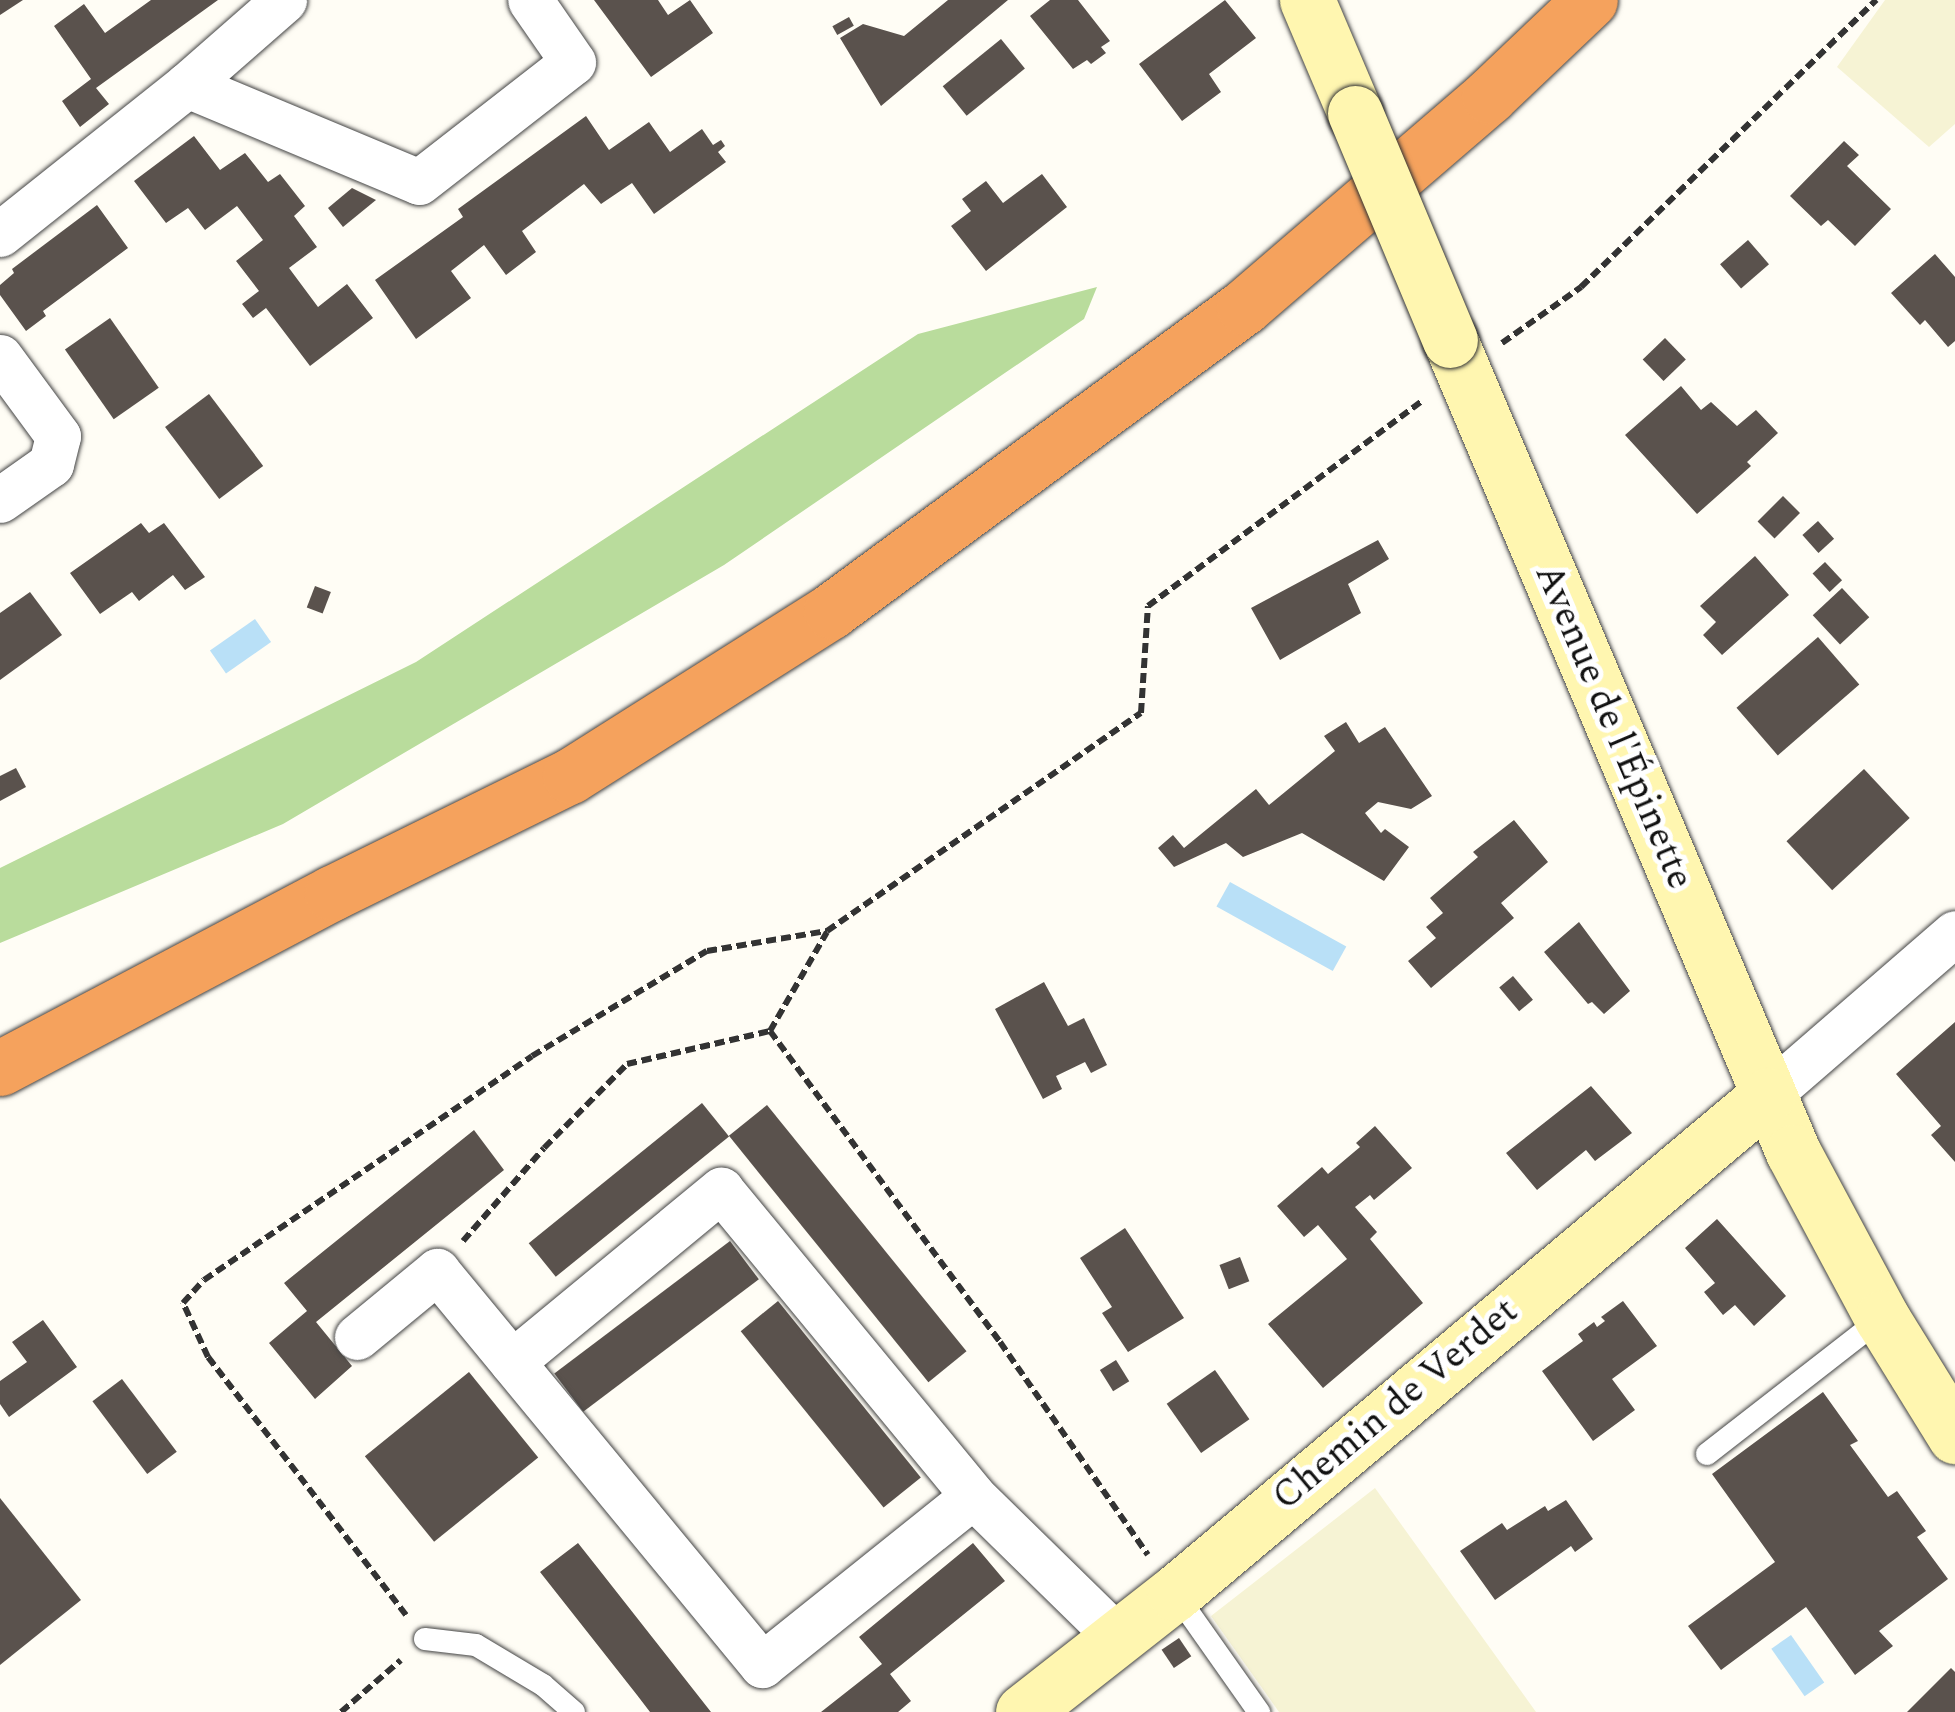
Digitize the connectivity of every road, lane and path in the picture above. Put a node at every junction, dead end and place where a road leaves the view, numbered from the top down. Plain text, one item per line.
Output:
1 (284, 0) edge
2 (530, 0) edge
3 (1307, 0) edge
4 (1590, 0) edge
5 (1876, 0) edge
6 (188, 85) junction
7 (0, 234) edge
8 (1456, 355) junction
9 (0, 357) edge
10 (0, 500) edge
11 (332, 893) junction
12 (1955, 933) edge
13 (770, 1032) junction
14 (0, 1039) edge
15 (0, 1068) edge
16 (1768, 1096) junction
17 (437, 1271) junction
18 (1882, 1318) junction
19 (356, 1337) dead end
20 (512, 1362) junction
21 (1955, 1436) edge
22 (1708, 1454) dead end
23 (973, 1496) junction
24 (1175, 1593) junction
25 (1118, 1638) junction
26 (425, 1640) joint
27 (341, 1712) edge
28 (574, 1712) edge
29 (1023, 1712) edge
30 (1258, 1712) edge

1 - 6 street
2 - 6 street
3 - 8 street, Avenue de l'Épinette, bridge
4 - 11 highway
5 - 8 path
6 - 7 street
8 - 13 path
8 - 16 street, Avenue de l'Épinette
9 - 10 street
11 - 14 highway
11 - 15 highway
12 - 16 street
13 - 17 path
13 - 24 path
16 - 18 street, Avenue de l'Épinette
16 - 24 street, Chemin de Verdet
17 - 19 street
17 - 20 street
18 - 21 street, Avenue de l'Épinette
18 - 22 lane
20 - 23 street
20 - 23 street
23 - 25 street
24 - 25 street, Chemin de Verdet
24 - 30 lane
25 - 29 street, Chemin de Verdet
26 - 27 path
26 - 28 lane

